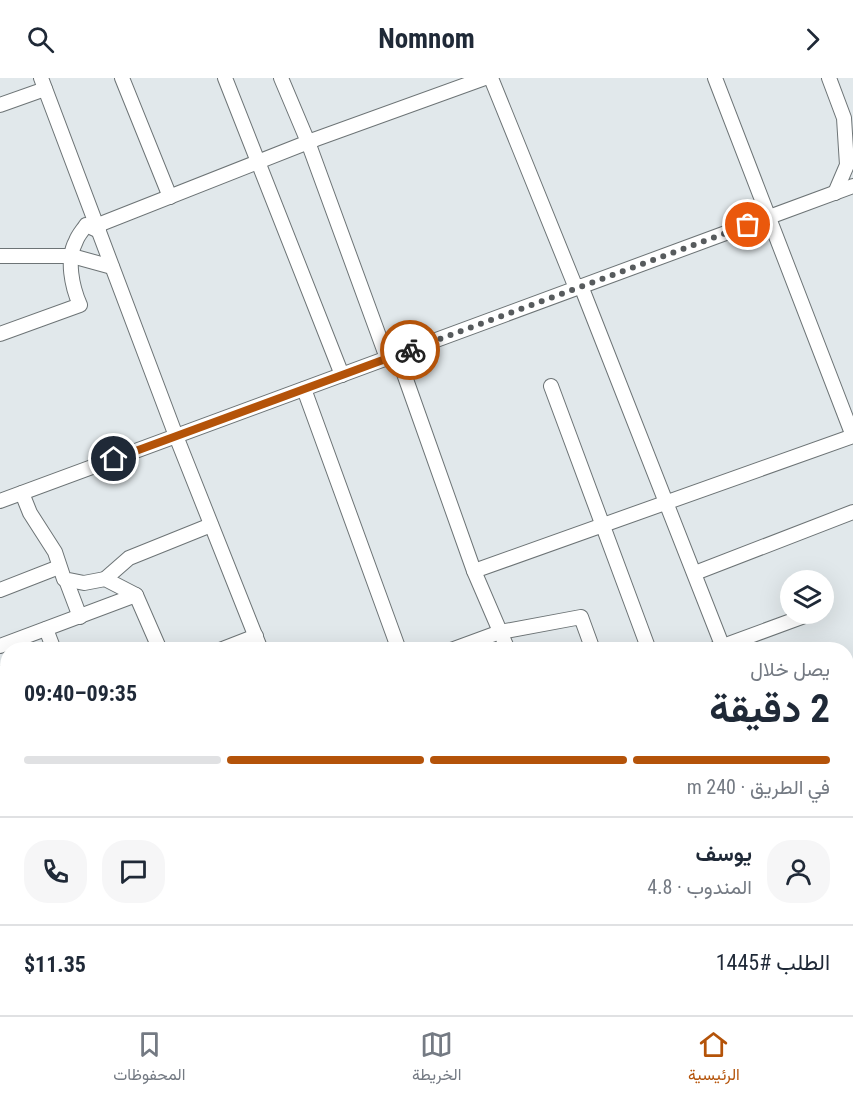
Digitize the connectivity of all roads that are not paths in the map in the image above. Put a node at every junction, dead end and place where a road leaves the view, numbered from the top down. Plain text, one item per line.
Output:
1 (122, 78) edge
2 (225, 78) edge
3 (282, 78) edge
4 (484, 78) edge
5 (491, 78) edge
6 (715, 78) edge
7 (829, 78) edge
8 (43, 83) edge
9 (0, 105) edge
10 (308, 142) junction
11 (258, 162) junction
12 (853, 186) edge
13 (835, 193) junction
14 (170, 197) junction
15 (769, 217) junction
16 (98, 228) junction
17 (0, 256) edge
18 (72, 256) junction
19 (112, 267) junction
20 (579, 287) junction
21 (0, 334) edge
22 (392, 356) junction
23 (342, 375) junction
24 (551, 386) dead end
25 (304, 389) junction
26 (176, 436) junction
27 (853, 436) edge
28 (22, 493) junction
29 (0, 501) edge
30 (668, 502) junction
31 (853, 512) edge
32 (211, 525) junction
33 (603, 525) junction
34 (474, 571) junction
35 (62, 573) junction
36 (694, 573) junction
37 (105, 579) junction
38 (0, 590) edge
39 (136, 596) junction
40 (80, 616) junction
41 (783, 624) edge
42 (46, 629) junction
43 (500, 632) junction
44 (11, 642) edge
45 (51, 642) edge
46 (156, 642) edge
47 (259, 642) edge
48 (396, 642) edge
49 (473, 642) edge
50 (504, 642) edge
51 (590, 642) edge
52 (646, 642) edge
53 (717, 642) edge
54 (735, 642) edge

1 - 14 street
2 - 11 street
3 - 10 street
4 - 10 street
5 - 20 street
6 - 15 street
7 - 13 street
8 - 9 street
8 - 16 street
10 - 11 street
10 - 22 street
11 - 14 street
11 - 23 street
12 - 13 street
13 - 15 street
14 - 16 street
15 - 20 street
15 - 27 street
16 - 18 street
16 - 19 street
17 - 18 street
18 - 19 street
18 - 21 street
19 - 26 street
20 - 22 street
20 - 30 street
22 - 23 street
22 - 34 street
23 - 25 street
24 - 33 street
25 - 26 street
25 - 48 street
26 - 28 street
26 - 32 street
27 - 30 street
28 - 29 street
28 - 35 street
30 - 33 street
30 - 36 street
31 - 36 street
32 - 37 street
32 - 47 street
33 - 34 street
33 - 52 street
34 - 43 street
35 - 37 street
35 - 38 street
35 - 40 street
36 - 53 street
37 - 39 street
39 - 40 street
39 - 46 street
40 - 42 street
41 - 54 street
42 - 44 street
42 - 45 street
43 - 49 street
43 - 50 street
43 - 51 street

